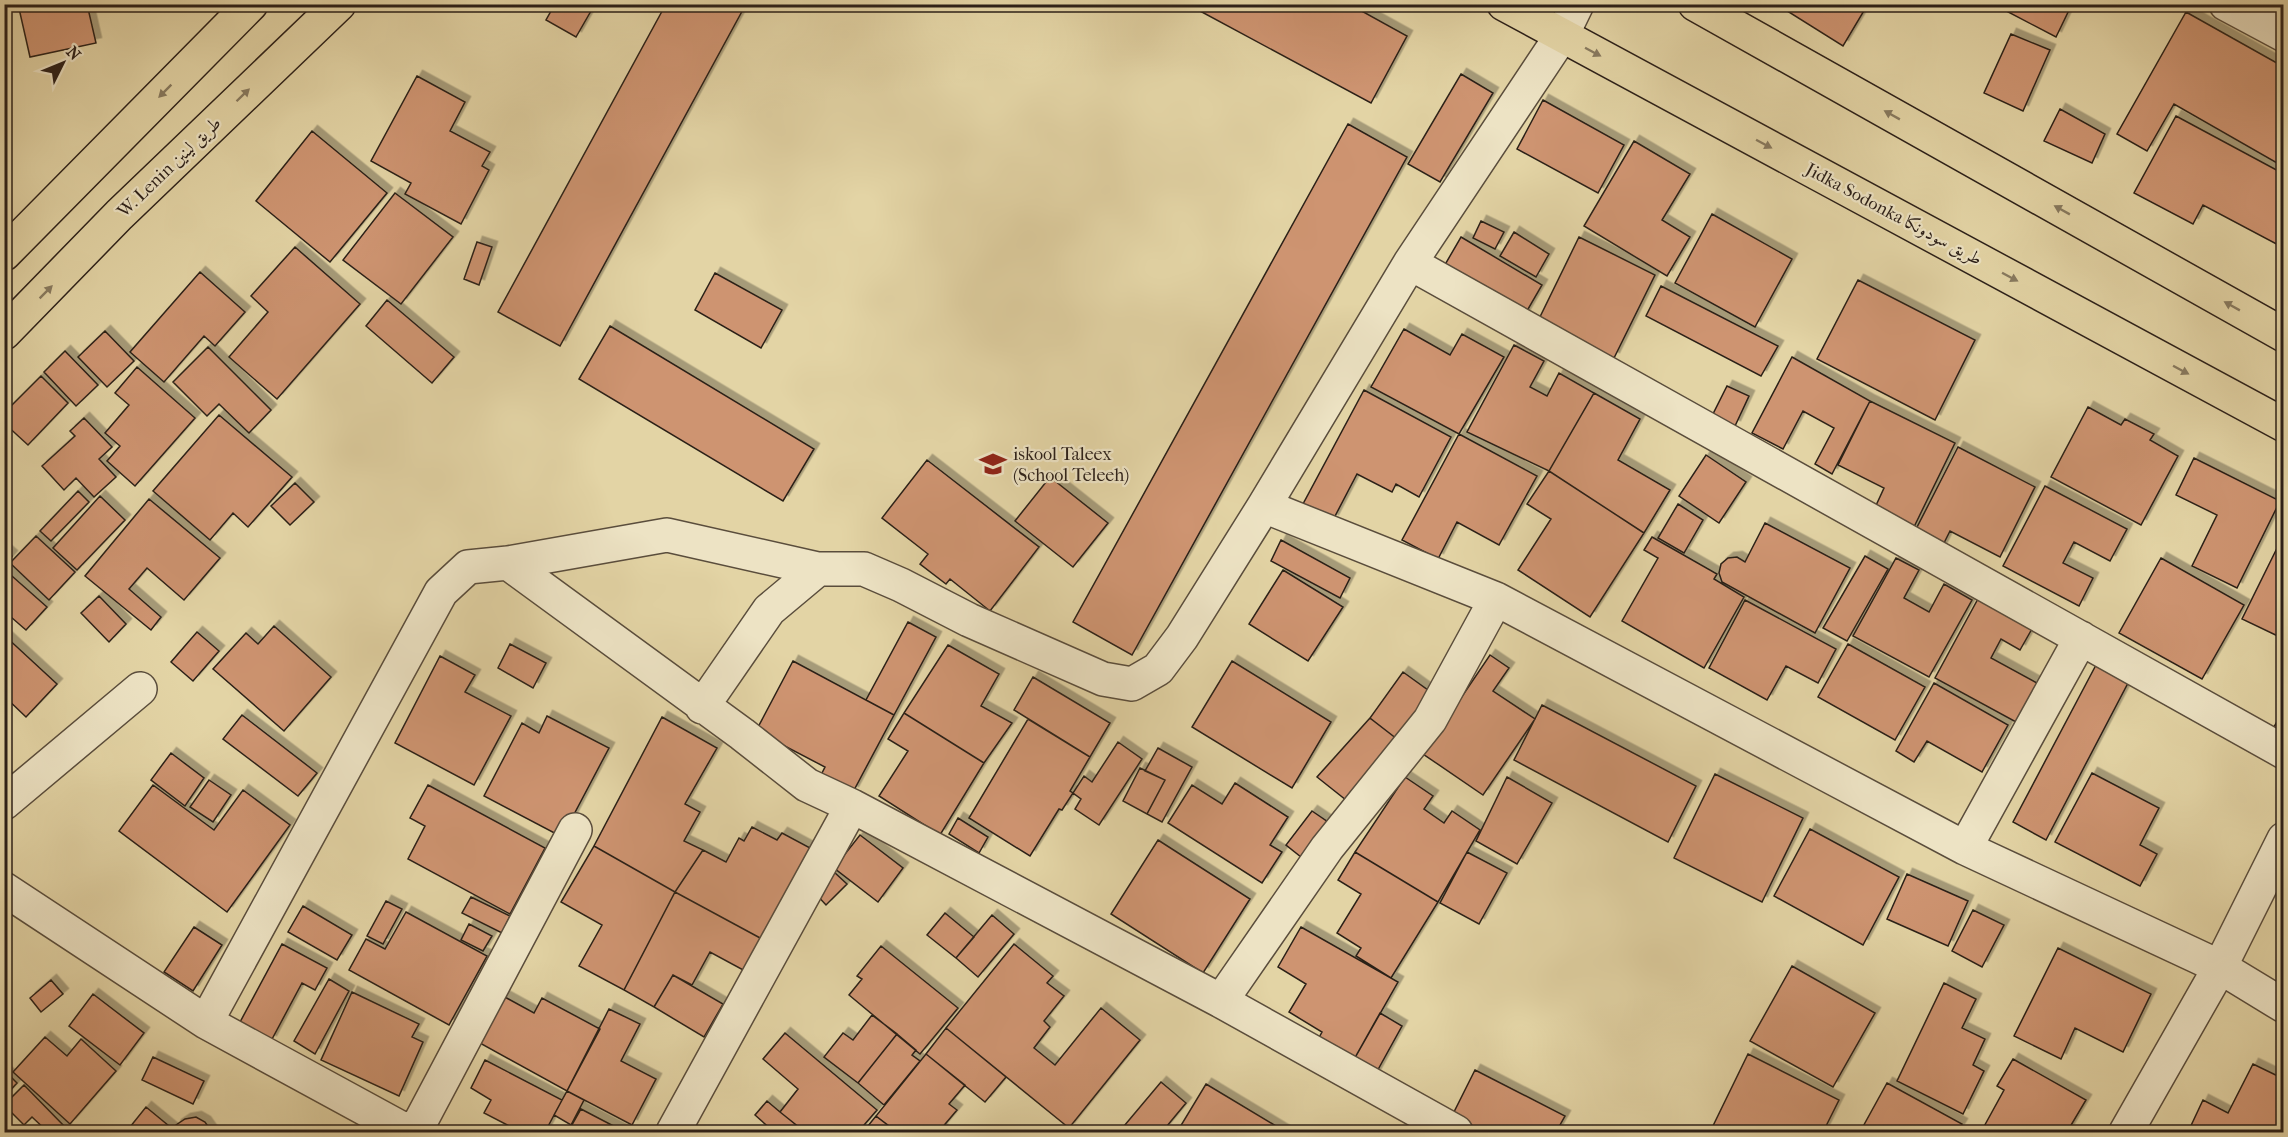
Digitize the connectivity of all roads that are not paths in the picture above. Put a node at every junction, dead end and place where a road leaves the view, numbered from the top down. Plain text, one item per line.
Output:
1 (251, 4) edge
2 (339, 4) edge
3 (1504, 4) edge
4 (1577, 4) edge
5 (1695, 4) edge
6 (2226, 4) edge
7 (1562, 35) junction
8 (2283, 35) edge
9 (4, 254) edge
10 (1410, 263) junction
11 (4, 333) edge
12 (2283, 334) edge
13 (2283, 425) edge
14 (1264, 506) junction
15 (508, 563) junction
16 (818, 569) junction
17 (1496, 599) junction
18 (2081, 638) junction
19 (140, 689) dead end
20 (702, 707) junction
21 (2283, 752) edge
22 (4, 803) edge
23 (852, 806) junction
24 (575, 830) dead end
25 (2283, 839) edge
26 (1965, 848) junction
27 (4, 889) edge
28 (2220, 968) junction
29 (1221, 1001) junction
30 (2283, 1006) edge
31 (206, 1022) junction
32 (408, 1132) edge
33 (415, 1132) edge
34 (673, 1132) edge
35 (1456, 1132) edge
36 (2126, 1132) edge

1 -> 9 main road
11 -> 2 main road, W. Lenin طريق لينين
3 - 7 main road, Jidka Sodonka طريق سودونكا
4 - 7 street
12 -> 5 main road
6 - 8 street
7 - 10 street
7 -> 13 main road, Jidka Sodonka طريق سودونكا
10 - 14 street
10 - 18 street
14 - 16 street
14 - 17 street
15 - 16 street
15 - 20 street
15 - 31 street
16 - 20 street
17 - 26 street
17 - 29 street
18 - 21 street
18 - 26 street
19 - 22 street
20 - 23 street
23 - 29 street
23 - 34 street
24 - 33 street
25 - 28 street
26 - 28 street
27 - 31 street
28 - 30 street
28 - 36 street
29 - 35 street
31 - 32 street

